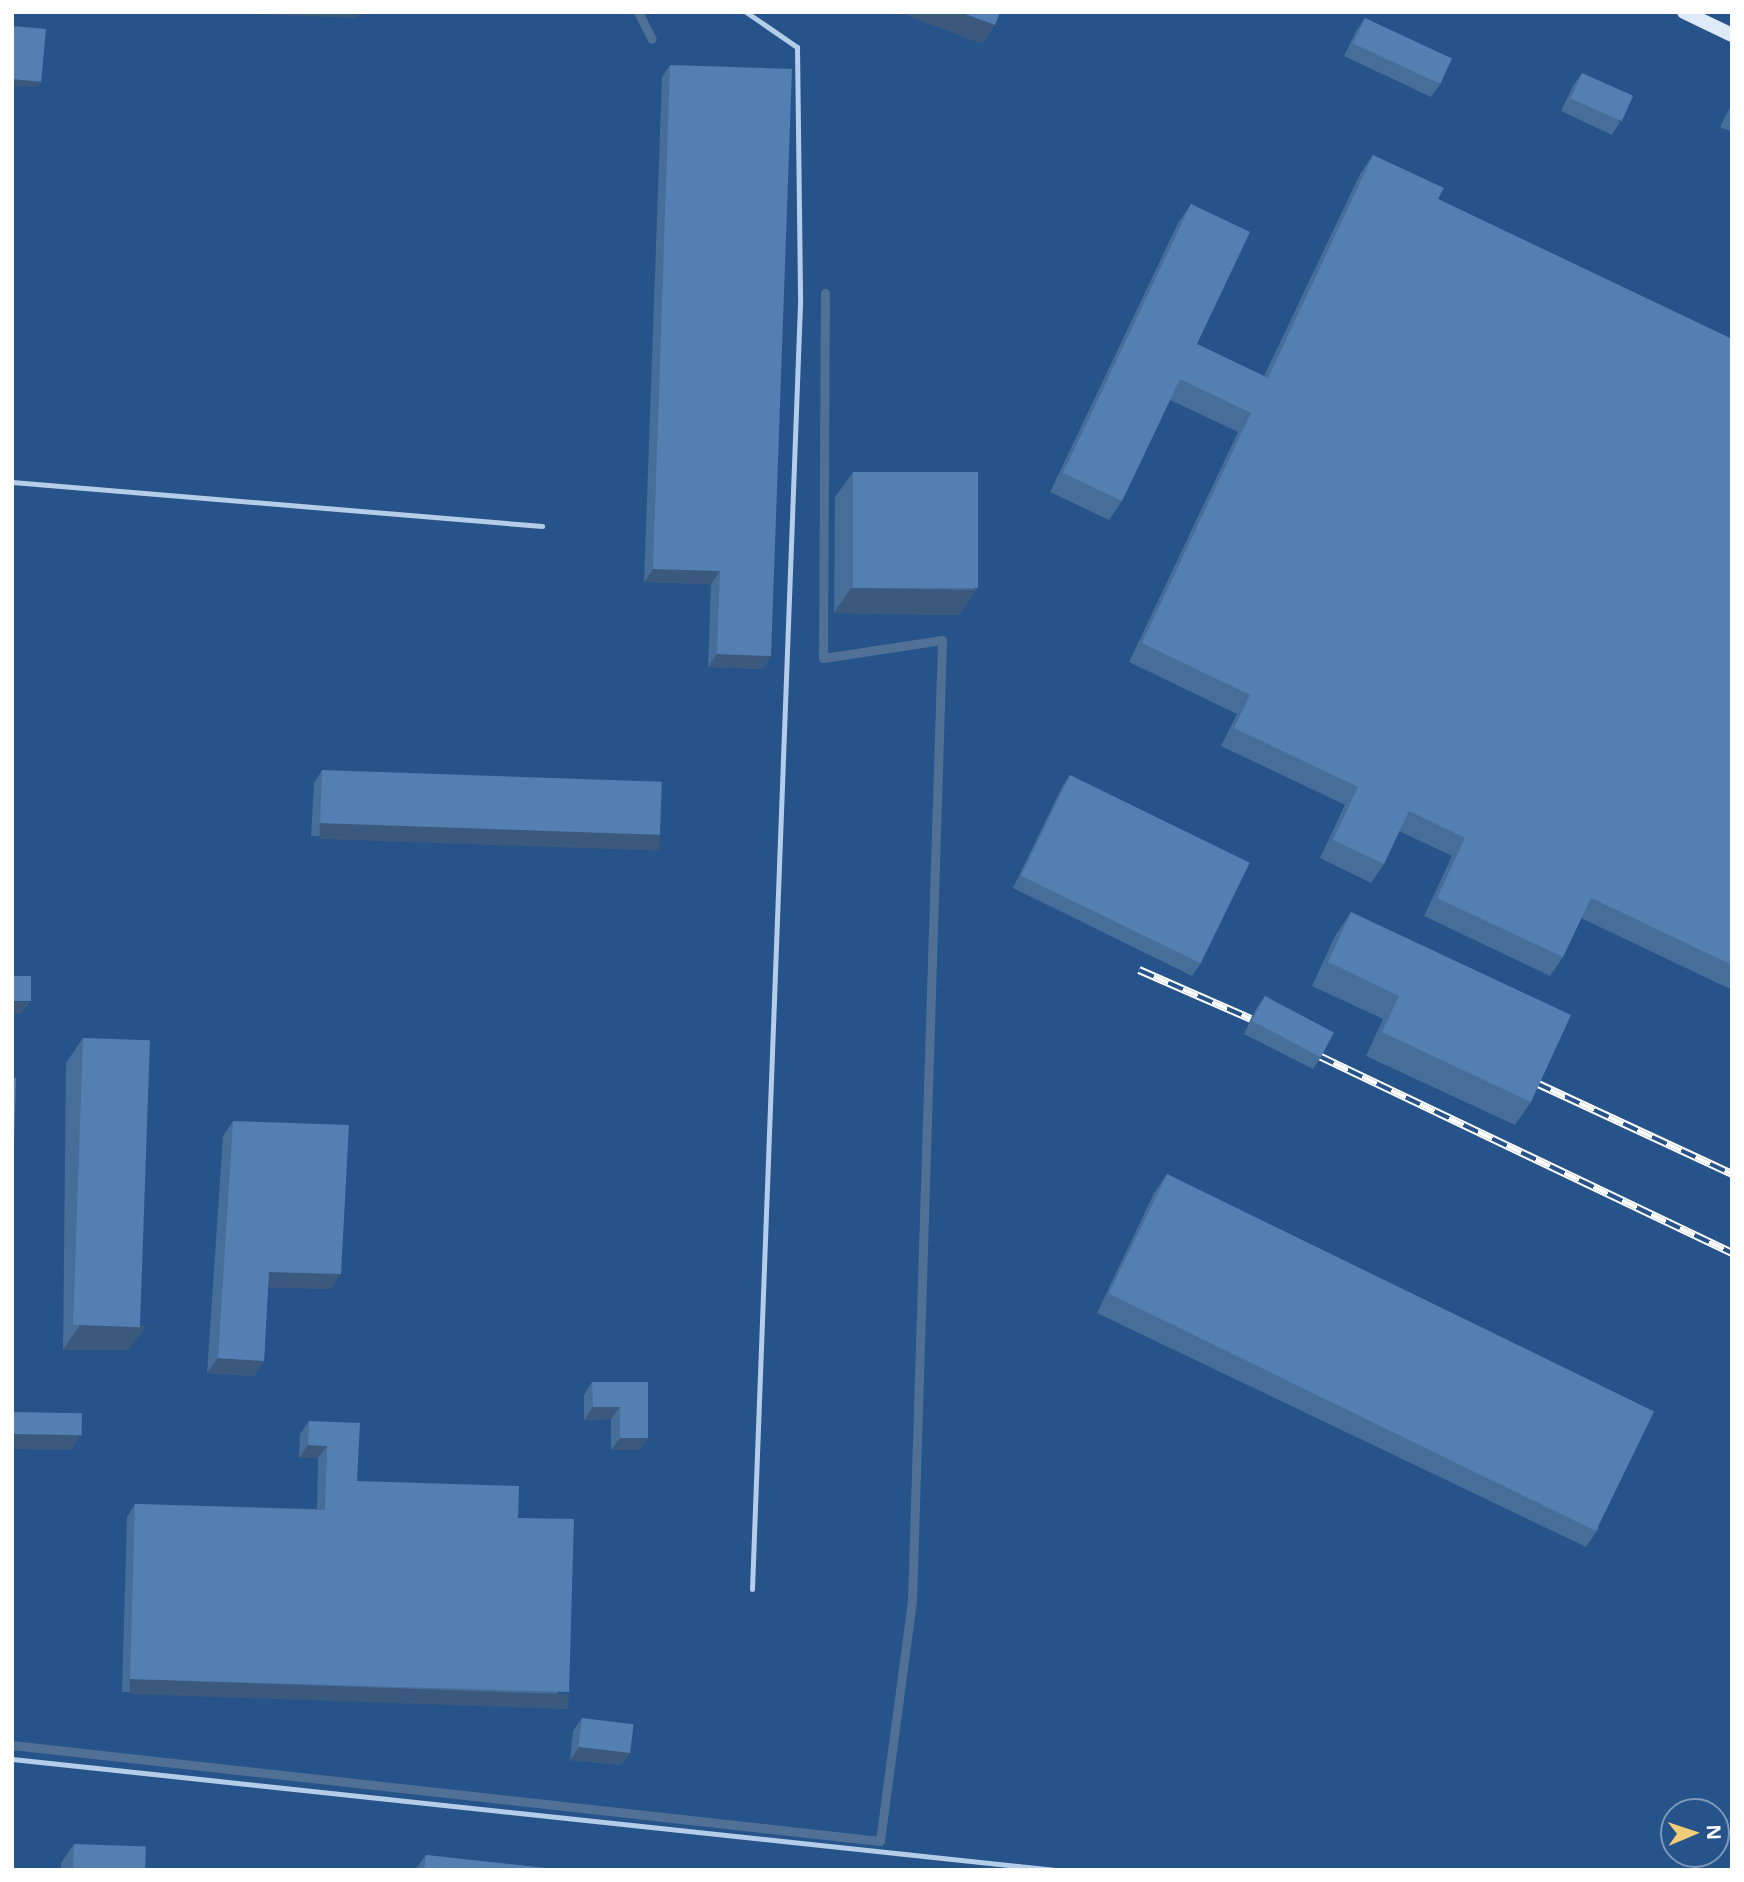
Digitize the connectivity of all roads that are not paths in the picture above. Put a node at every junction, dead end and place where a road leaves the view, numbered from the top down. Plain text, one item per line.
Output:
1 (746, 12) edge
2 (1684, 12) edge
3 (1732, 35) edge
4 (12, 482) edge
5 (542, 526) dead end
6 (752, 1589) dead end
7 (12, 1759) edge
8 (1055, 1870) edge

1 - 6 lane
2 - 3 street
4 - 5 lane
7 - 8 lane

